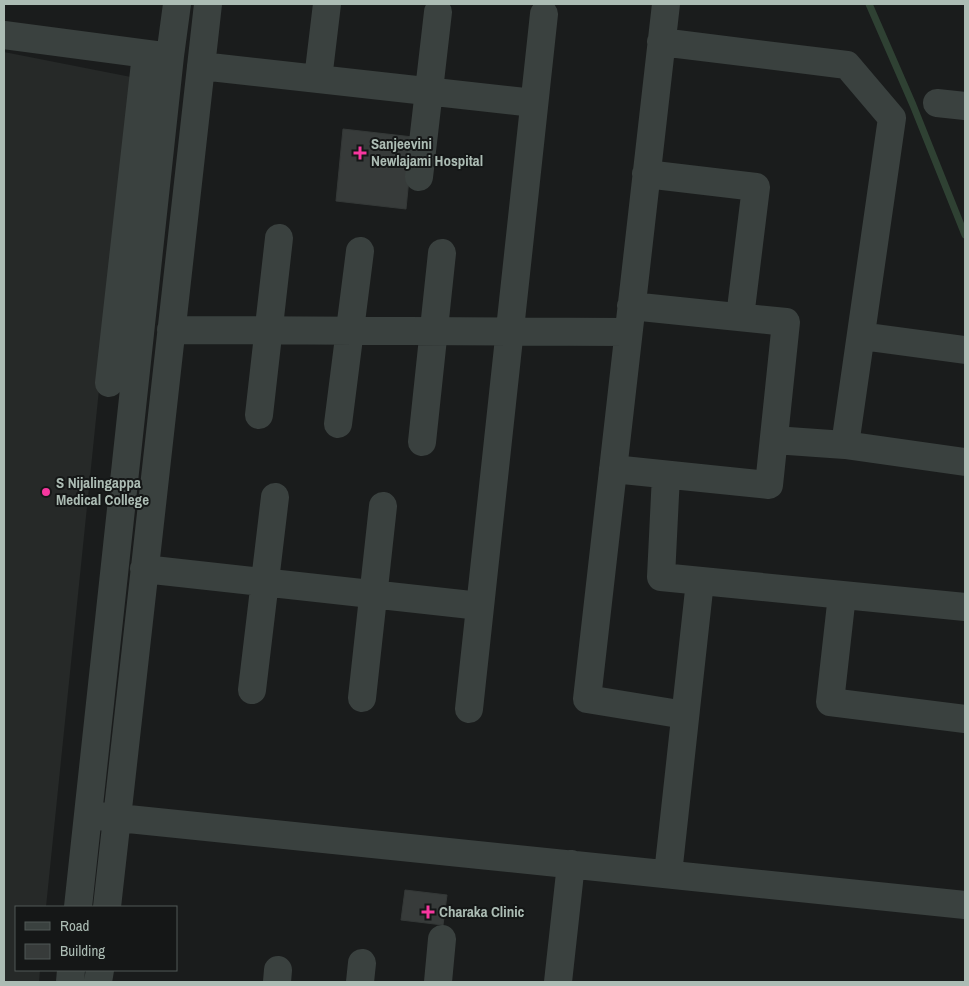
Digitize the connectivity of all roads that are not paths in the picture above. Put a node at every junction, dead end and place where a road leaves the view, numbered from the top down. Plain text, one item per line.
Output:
1 (177, 4) edge
2 (208, 4) edge
3 (327, 4) edge
4 (666, 4) edge
5 (438, 12) dead end
6 (544, 14) dead end
7 (4, 35) edge
8 (661, 42) junction
9 (158, 55) junction
10 (201, 66) junction
11 (318, 79) junction
12 (429, 92) junction
13 (534, 103) junction
14 (937, 103) dead end
15 (965, 106) edge
16 (646, 174) junction
17 (420, 177) dead end
18 (279, 238) dead end
19 (360, 250) dead end
20 (442, 253) dead end
21 (740, 317) junction
22 (630, 319) junction
23 (171, 330) junction
24 (269, 330) junction
25 (350, 331) junction
26 (433, 331) junction
27 (510, 331) junction
28 (860, 336) junction
29 (965, 350) edge
30 (109, 383) dead end
31 (260, 415) dead end
32 (338, 424) dead end
33 (774, 440) junction
34 (422, 442) dead end
35 (845, 446) junction
36 (965, 462) edge
37 (613, 469) junction
38 (666, 475) junction
39 (275, 497) dead end
40 (383, 506) dead end
41 (144, 569) junction
42 (700, 581) junction
43 (265, 582) junction
44 (373, 594) junction
45 (842, 595) junction
46 (480, 606) junction
47 (965, 607) edge
48 (252, 690) dead end
49 (362, 698) dead end
50 (469, 709) dead end
51 (685, 715) junction
52 (965, 719) edge
53 (88, 815) junction
54 (117, 817) junction
55 (571, 864) junction
56 (668, 874) junction
57 (965, 905) edge
58 (78, 906) edge
59 (107, 906) edge
60 (442, 940) dead end
61 (438, 982) edge
62 (558, 982) edge

1 - 9 street
2 - 10 street
3 - 11 street
4 - 8 street
5 - 12 street
6 - 13 street
7 - 9 street
8 - 16 street
8 - 28 street
9 - 30 street
9 - 53 street
10 - 11 street
10 - 23 street
11 - 12 street
12 - 13 street
12 - 17 street
13 - 27 street
14 - 15 street
16 - 21 street
16 - 22 street
18 - 24 street
19 - 25 street
20 - 26 street
21 - 22 street
21 - 33 street
22 - 27 street
22 - 37 street
23 - 24 street
23 - 41 street
24 - 25 street
24 - 31 street
25 - 26 street
25 - 32 street
26 - 27 street
26 - 34 street
27 - 46 street
28 - 29 street
28 - 35 street
33 - 35 street
33 - 38 street
35 - 36 street
37 - 38 street
37 - 51 street
38 - 42 street
39 - 43 street
40 - 44 street
41 - 43 street
41 - 54 street
42 - 45 street
42 - 51 street
43 - 44 street
43 - 48 street
44 - 46 street
44 - 49 street
45 - 47 street
45 - 52 street
46 - 50 street
51 - 56 street
53 - 54 street
53 - 58 street
54 - 55 street
54 - 59 street
55 - 56 street
55 - 62 street
56 - 57 street
60 - 61 street

